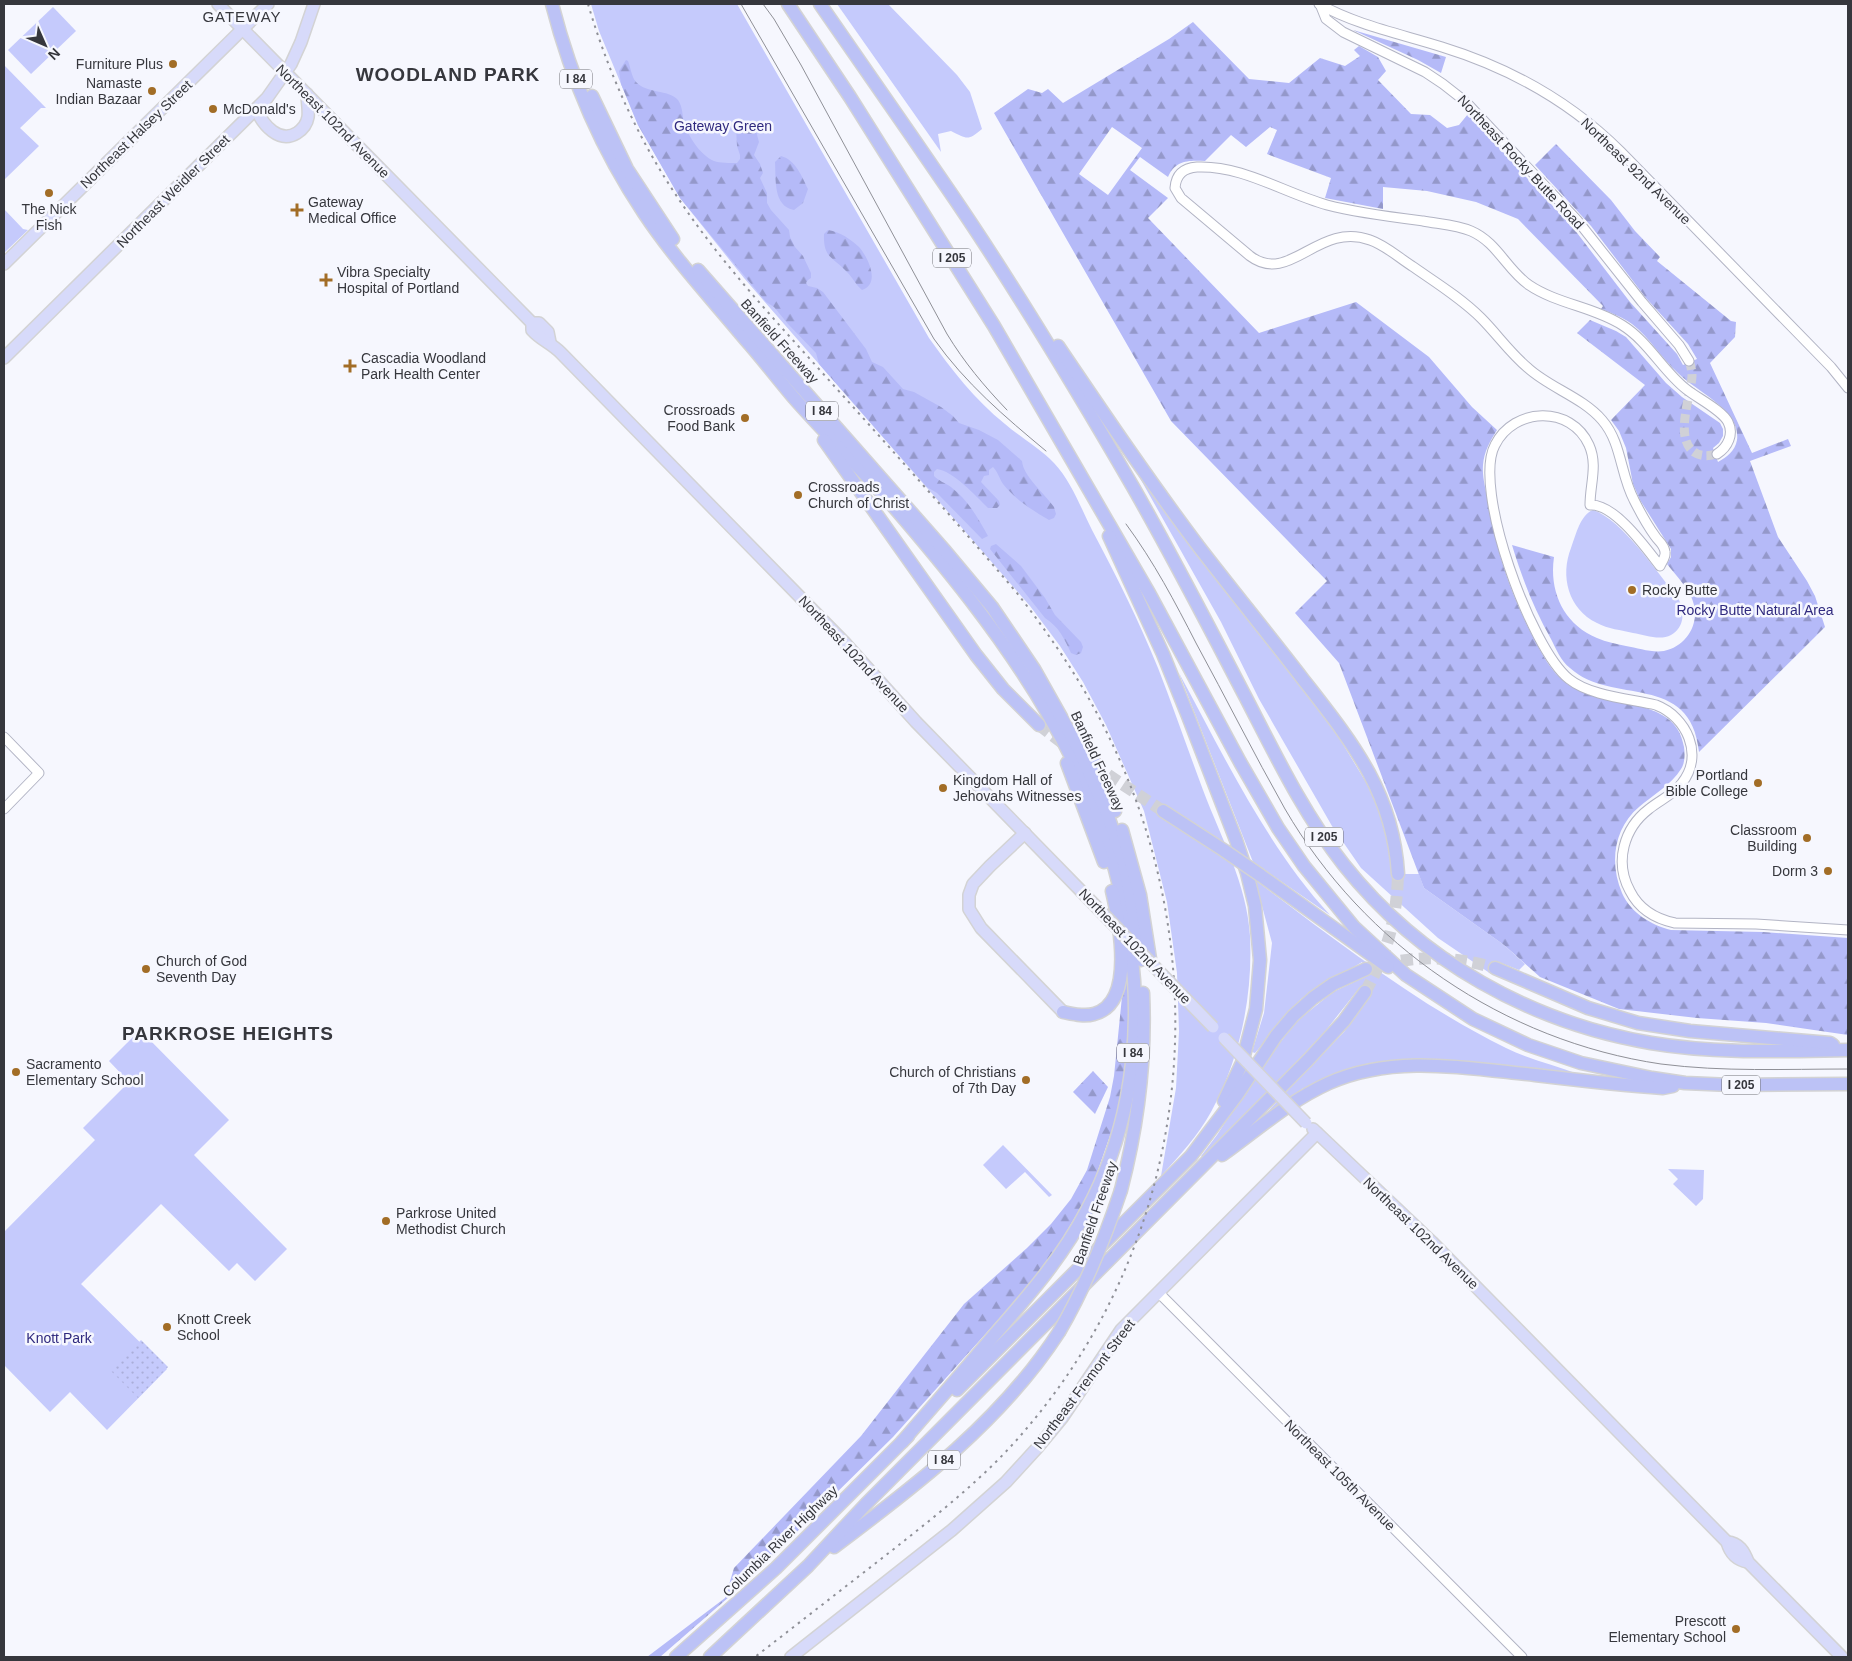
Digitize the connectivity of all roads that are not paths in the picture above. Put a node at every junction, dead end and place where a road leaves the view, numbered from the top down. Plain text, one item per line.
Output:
1 (218, 4) edge
2 (268, 4) edge
3 (314, 4) edge
4 (552, 4) edge
5 (561, 4) edge
6 (788, 4) edge
7 (820, 4) edge
8 (1319, 4) edge
9 (243, 29) junction
10 (286, 73) junction
11 (306, 94) junction
12 (256, 109) junction
13 (4, 264) edge
14 (1036, 324) junction
15 (4, 358) edge
16 (1690, 361) tunnel mouth
17 (1848, 388) edge
18 (795, 398) junction
19 (1717, 454) dead end
20 (1105, 519) junction
21 (1656, 539) junction
22 (1652, 556) junction
23 (1034, 669) junction
24 (1039, 725) tunnel mouth
25 (1060, 734) junction
26 (4, 737) edge
27 (4, 809) edge
28 (1163, 811) tunnel mouth
29 (1025, 832) junction
30 (1398, 874) tunnel mouth
31 (1848, 930) edge
32 (1150, 962) junction
33 (1495, 968) tunnel mouth
34 (1366, 969) tunnel mouth
35 (1406, 975) junction
36 (1365, 992) tunnel mouth
37 (1063, 1012) joint
38 (1845, 1050) edge
39 (1686, 1083) junction
40 (1848, 1084) edge
41 (1317, 1133) junction
42 (1204, 1139) junction
43 (1194, 1176) junction
44 (1158, 1292) junction
45 (902, 1442) junction
46 (808, 1566) junction
47 (676, 1657) edge
48 (710, 1657) edge
49 (791, 1657) edge
50 (1522, 1657) edge
51 (1842, 1657) edge

1 - 9 main road, Northeast 102nd Avenue
2 - 9 main road, Northeast Halsey Street
3 - 10 main road, Northeast Weidler Street
4 - 18 highway, Banfield Freeway / I 84
5 - 23 highway, Banfield Freeway / I 84
6 - 20 highway, I 205
7 - 14 highway, I 205
8 - 16 street, Northeast Rocky Butte Road
8 - 17 street, Northeast 92nd Avenue
9 - 10 main road, Northeast 102nd Avenue
9 - 13 main road, Northeast Halsey Street
10 - 11 main road, Northeast 102nd Avenue
10 - 12 main road, Northeast Weidler Street
11 - 12 main road
11 - 29 main road, Northeast 102nd Avenue
12 - 15 main road, Northeast Weidler Street
14 - 30 highway
14 - 38 highway, I 205
18 - 24 highway
18 - 25 highway, Banfield Freeway / I 84
19 - 21 street
20 - 35 highway, I 205
20 - 42 highway
21 - 22 street
21 - 22 street
22 - 31 street
23 - 32 highway
23 - 46 highway, Banfield Freeway / I 84, bridge
25 - 37 highway
25 - 45 highway, Banfield Freeway / I 84
26 - 27 street
28 - 35 highway, bridge
29 - 32 main road, Northeast 102nd Avenue, bridge
29 - 37 main road
32 - 41 main road, Northeast 102nd Avenue, bridge
33 - 38 highway
34 - 42 highway
35 - 39 highway, I 205
36 - 43 highway
39 - 40 highway, I 205
39 - 43 highway
41 - 44 main road, Northeast Fremont Street
41 - 51 main road, Northeast 102nd Avenue
42 - 45 highway
43 - 46 highway
44 - 49 main road, Northeast Fremont Street
44 - 50 street, Northeast 105th Avenue
45 - 47 highway, Columbia River Highway / I 84
46 - 48 highway, I 84

